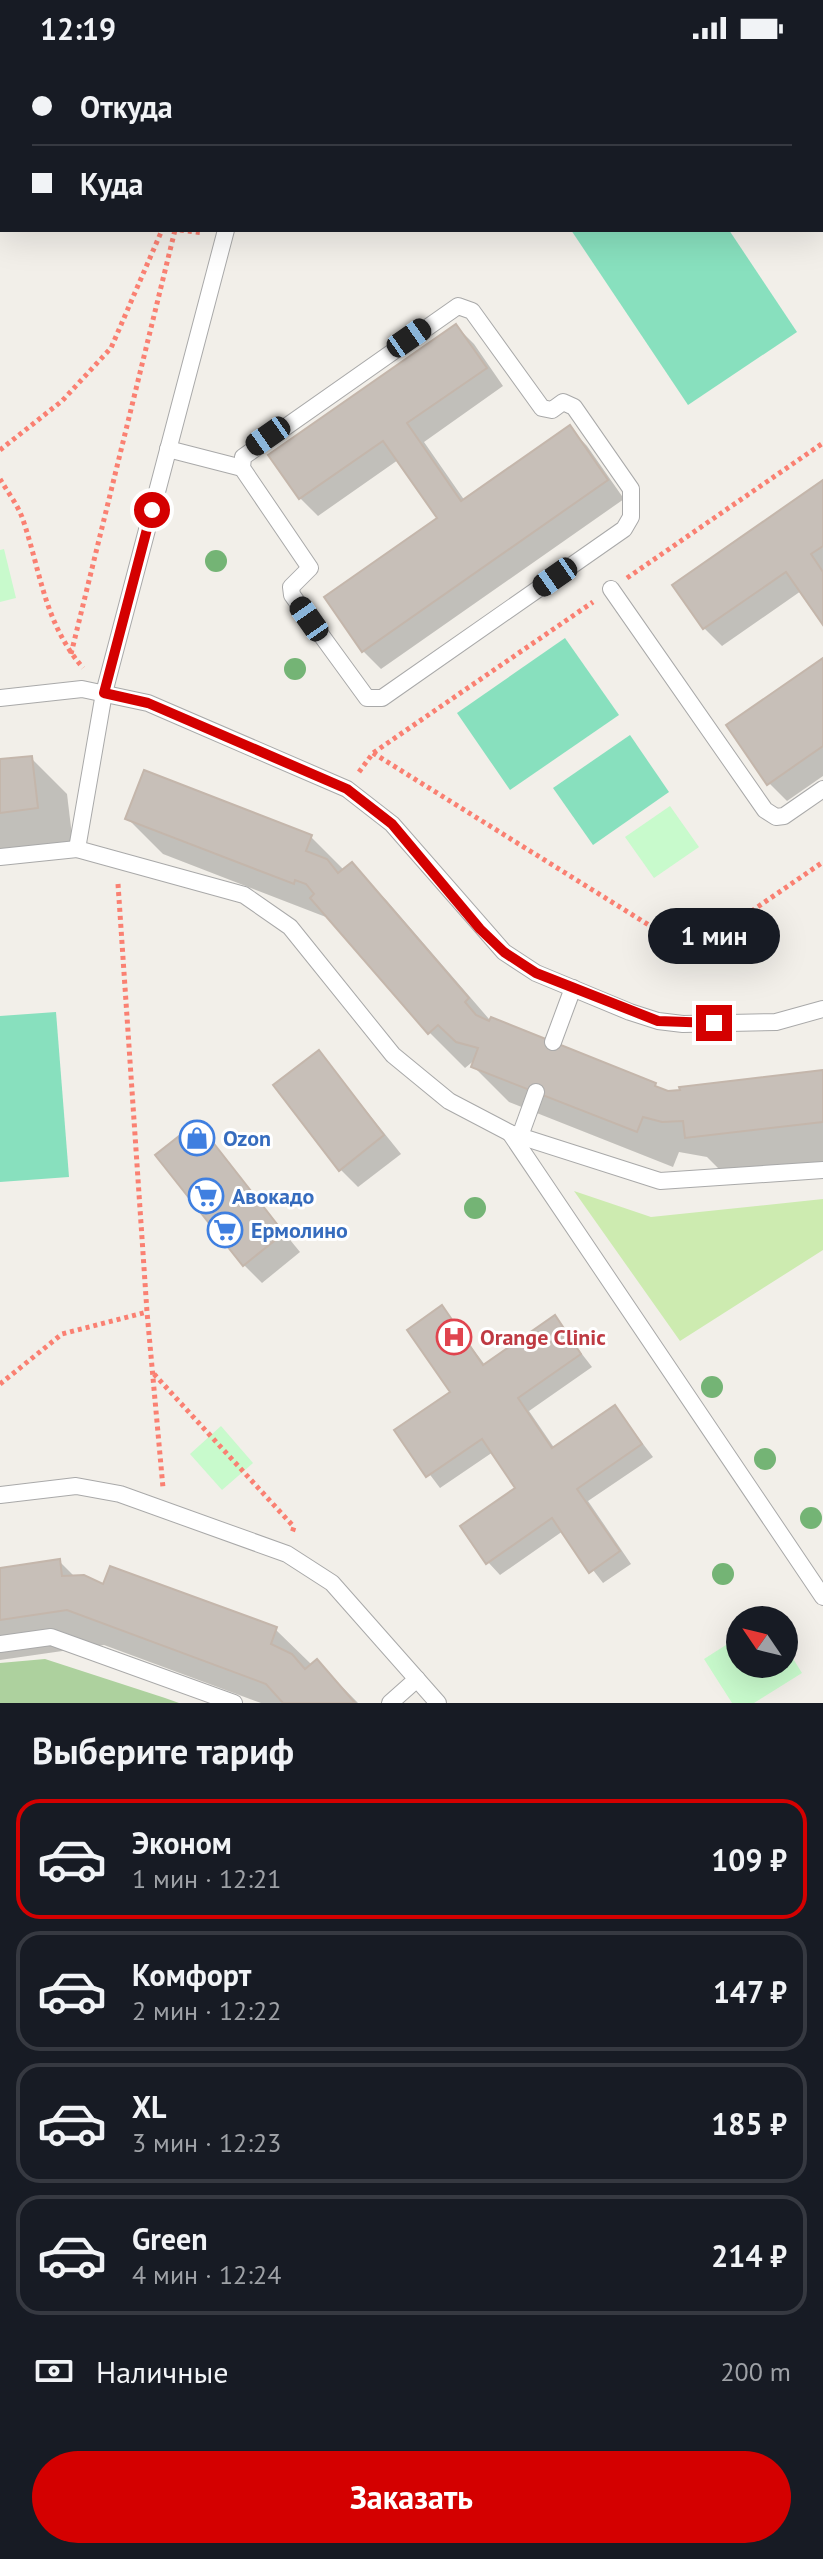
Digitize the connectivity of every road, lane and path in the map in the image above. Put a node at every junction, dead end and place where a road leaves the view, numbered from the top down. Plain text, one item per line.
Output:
1 (161, 232) edge
2 (175, 232) edge
3 (225, 232) edge
4 (823, 443) edge
5 (168, 449) junction
6 (0, 450) edge
7 (242, 468) junction
8 (0, 479) edge
9 (611, 589) junction
10 (104, 693) junction
11 (0, 698) edge
12 (373, 753) junction
13 (347, 789) junction
14 (823, 789) edge
15 (77, 849) junction
16 (0, 857) edge
17 (117, 859) junction
18 (823, 862) edge
19 (573, 988) junction
20 (823, 1009) edge
21 (553, 1042) dead end
22 (536, 1092) dead end
23 (515, 1135) junction
24 (823, 1170) edge
25 (147, 1312) junction
26 (152, 1373) junction
27 (0, 1384) edge
28 (0, 1495) edge
29 (165, 1509) junction
30 (287, 1554) junction
31 (823, 1597) edge
32 (0, 1644) edge
33 (417, 1679) junction
34 (234, 1703) edge
35 (390, 1703) edge
36 (438, 1703) edge

1 - 6 path
2 - 8 path
3 - 5 lane
4 - 9 path
5 - 7 lane
5 - 10 lane
7 - 7 lane
9 - 12 path
9 - 14 lane
10 - 11 lane
10 - 13 lane
10 - 15 lane
12 - 13 path
12 - 18 path
13 - 19 lane
15 - 16 lane
15 - 17 lane
17 - 23 lane
17 - 25 path
19 - 20 lane
19 - 21 lane
22 - 23 lane
23 - 24 lane
23 - 31 lane
25 - 26 path
25 - 27 path
26 - 29 path
26 - 30 path
28 - 29 lane
29 - 30 lane
30 - 33 lane
32 - 34 lane
33 - 35 lane
33 - 36 lane

